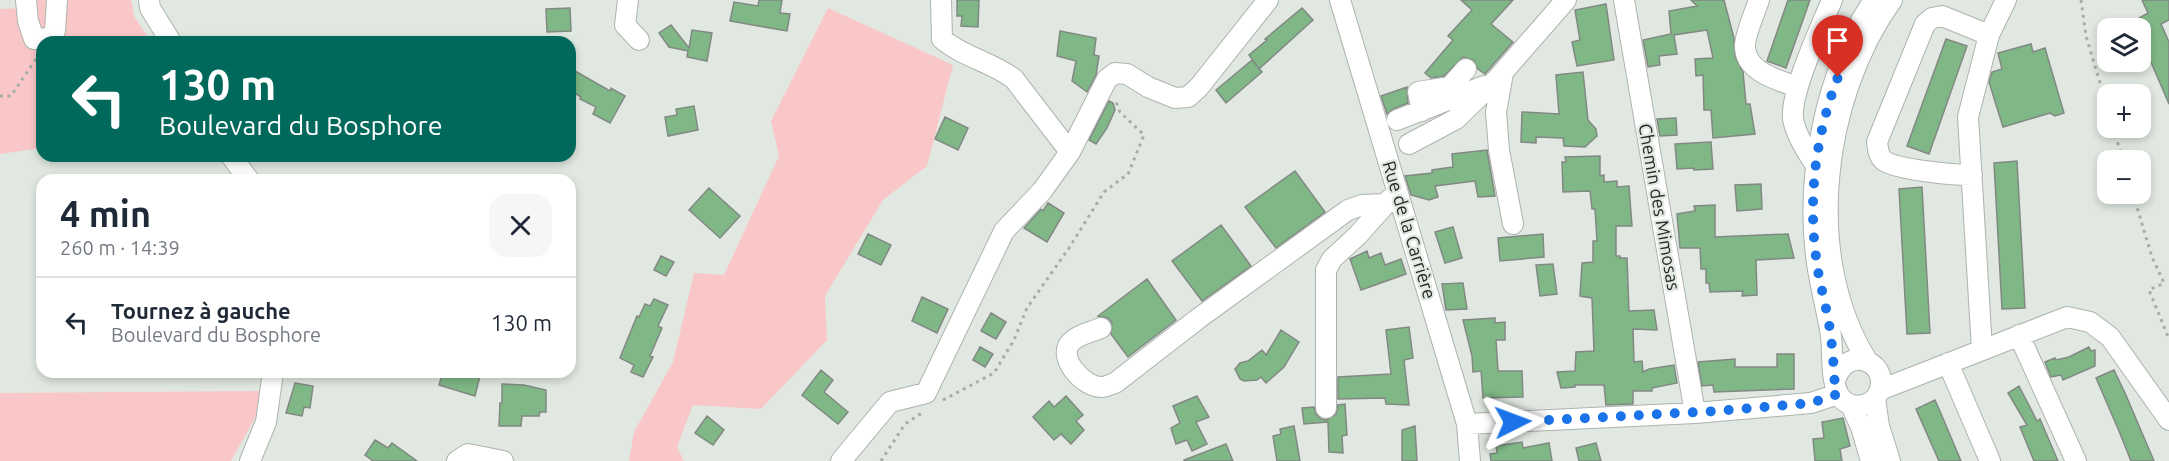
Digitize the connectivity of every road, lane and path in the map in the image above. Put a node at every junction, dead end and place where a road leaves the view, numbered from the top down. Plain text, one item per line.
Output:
1 (26, 0) edge
2 (57, 0) edge
3 (149, 0) edge
4 (628, 0) edge
5 (941, 0) edge
6 (1268, 0) edge
7 (1340, 0) edge
8 (1566, 0) edge
9 (1624, 0) edge
10 (1759, 0) edge
11 (1832, 0) edge
12 (1874, 0) edge
13 (1892, 0) edge
14 (2006, 0) edge
15 (2081, 0) edge
16 (1989, 35) junction
17 (51, 36) edge
18 (167, 36) edge
19 (36, 39) edge
20 (639, 40) dead end
21 (36, 59) edge
22 (1466, 69) dead end
23 (1500, 76) junction
24 (2100, 84) edge
25 (1797, 87) junction
26 (1113, 93) dead end
27 (0, 96) edge
28 (1422, 111) junction
29 (1397, 120) dead end
30 (1408, 144) dead end
31 (1070, 152) junction
32 (1815, 164) junction
33 (1972, 175) junction
34 (1392, 197) junction
35 (2136, 204) edge
36 (1513, 224) dead end
37 (2169, 281) edge
38 (2164, 283) junction
39 (1101, 328) dead end
40 (2019, 335) junction
41 (2169, 339) edge
42 (1982, 350) junction
43 (1948, 363) junction
44 (1873, 366) junction
45 (272, 378) edge
46 (1905, 379) junction
47 (1841, 393) junction
48 (1877, 394) junction
49 (940, 402) dead end
50 (1326, 408) dead end
51 (923, 413) dead end
52 (1695, 413) junction
53 (2169, 420) edge
54 (1467, 424) junction
55 (250, 461) edge
56 (457, 461) edge
57 (503, 461) edge
58 (841, 461) edge
59 (881, 461) edge
60 (1470, 461) edge
61 (1871, 461) edge
62 (1890, 461) edge
63 (1990, 461) edge
64 (2076, 461) edge

1 - 19 street
2 - 17 street
3 - 18 street
4 - 20 street
5 - 31 street
6 - 31 street
7 - 34 street, Rue de la Carrière
8 - 23 street
9 - 52 street, Chemin des Mimosas
10 - 25 street
11 - 25 street
12 - 32 street
13 - 44 street
14 - 16 street
15 - 24 path
16 - 33 street
16 - 33 street
21 - 27 path
22 - 28 street
23 - 28 street
23 - 30 street
23 - 36 street
25 - 32 street
26 - 49 path
28 - 29 street
31 - 58 street
32 - 47 street
33 - 42 street
34 - 39 street
34 - 50 street
34 - 54 street, Rue de la Carrière
35 - 38 path
37 - 38 path
38 - 41 path
40 - 42 street
40 - 53 street
40 - 64 street
42 - 43 street
43 - 46 street
43 - 63 street
44 - 46 street
44 - 47 street
44 - 48 street
45 - 55 street
46 - 48 street
47 - 48 street
47 - 52 street
47 - 61 street
48 - 62 street
51 - 59 path
52 - 54 street
54 - 60 street, Rue de la Carrière
56 - 57 street

